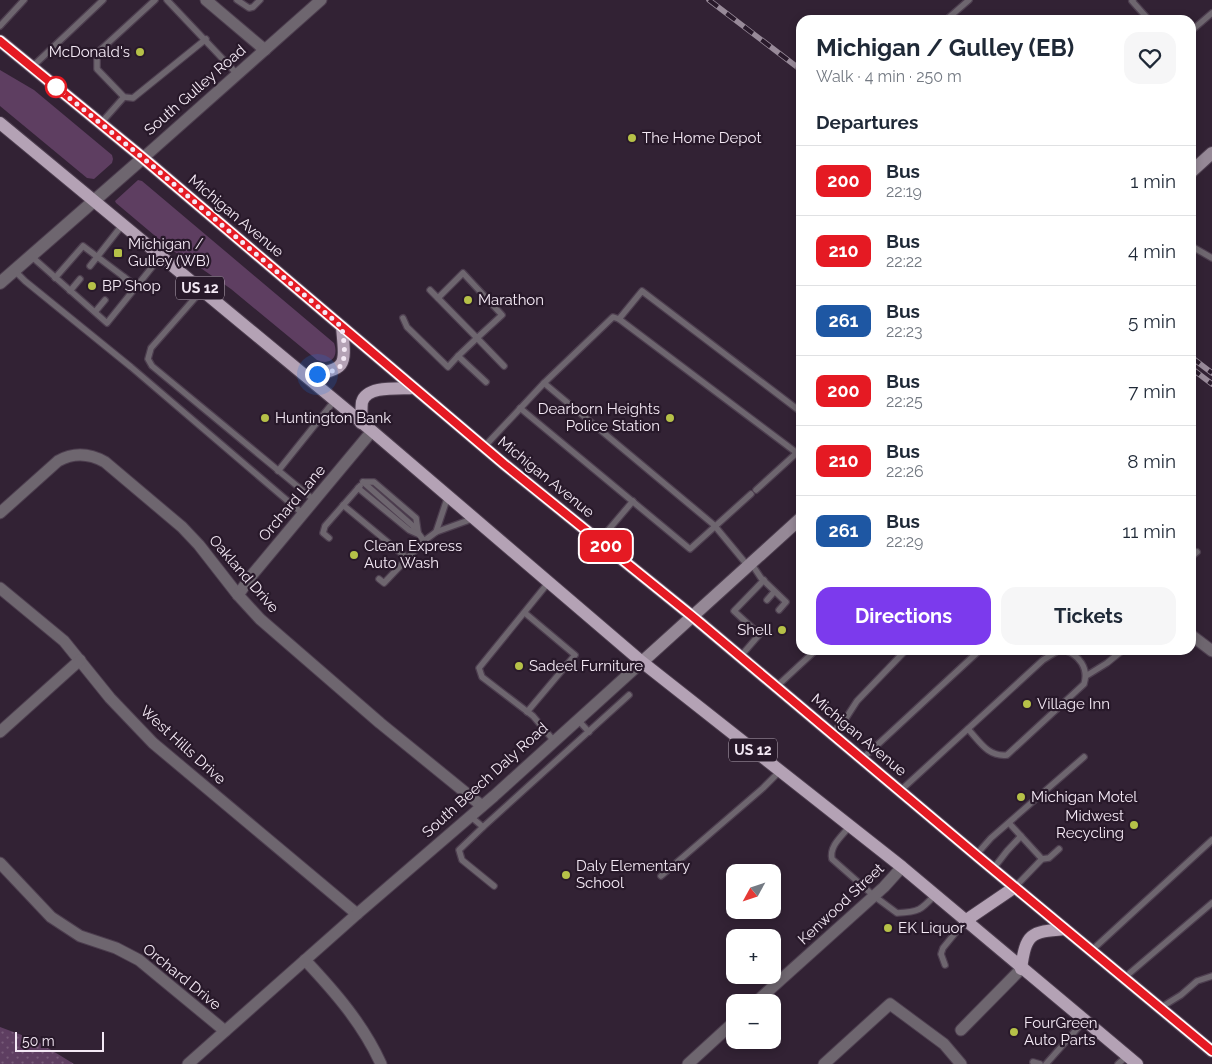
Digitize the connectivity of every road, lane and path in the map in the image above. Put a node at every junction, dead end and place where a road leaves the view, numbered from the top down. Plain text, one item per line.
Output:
1 (24, 0) edge
2 (103, 0) edge
3 (155, 0) edge
4 (168, 0) edge
5 (207, 0) edge
6 (237, 0) edge
7 (260, 0) edge
8 (321, 0) edge
9 (969, 0) edge
10 (1133, 0) edge
11 (1212, 13) edge
12 (952, 15) edge
13 (1145, 15) edge
14 (0, 26) edge
15 (1196, 27) edge
16 (206, 39) junction
17 (0, 41) edge
18 (265, 50) junction
19 (32, 67) junction
20 (238, 74) junction
21 (124, 97) junction
22 (100, 123) junction
23 (0, 124) edge
24 (1212, 153) edge
25 (143, 158) junction
26 (1196, 167) edge
27 (94, 200) junction
28 (123, 224) junction
29 (1196, 249) edge
30 (31, 256) junction
31 (161, 256) junction
32 (98, 257) junction
33 (1212, 258) edge
34 (90, 266) dead end
35 (14, 270) junction
36 (124, 277) junction
37 (55, 278) junction
38 (80, 278) dead end
39 (0, 283) edge
40 (115, 286) dead end
41 (136, 286) junction
42 (202, 290) junction
43 (430, 290) dead end
44 (70, 291) junction
45 (438, 298) junction
46 (105, 300) dead end
47 (450, 310) junction
48 (95, 312) junction
49 (444, 316) dead end
50 (403, 318) dead end
51 (619, 319) junction
52 (462, 322) junction
53 (342, 327) junction
54 (456, 327) dead end
55 (477, 338) junction
56 (458, 356) junction
57 (504, 366) dead end
58 (306, 376) junction
59 (486, 382) dead end
60 (544, 383) junction
61 (414, 388) junction
62 (335, 400) junction
63 (520, 408) junction
64 (796, 408) edge
65 (361, 423) junction
66 (372, 431) junction
67 (484, 447) junction
68 (796, 449) edge
69 (796, 454) edge
70 (278, 471) junction
71 (358, 488) junction
72 (448, 496) junction
73 (314, 500) junction
74 (633, 501) junction
75 (343, 505) junction
76 (0, 513) edge
77 (303, 514) junction
78 (474, 518) junction
79 (796, 523) edge
80 (714, 525) junction
81 (436, 532) junction
82 (418, 534) junction
83 (329, 538) dead end
84 (424, 541) junction
85 (599, 541) junction
86 (407, 558) junction
87 (750, 565) junction
88 (380, 579) dead end
89 (764, 580) junction
90 (549, 582) junction
91 (0, 588) edge
92 (774, 592) junction
93 (238, 595) junction
94 (767, 600) dead end
95 (779, 610) dead end
96 (525, 613) junction
97 (692, 616) junction
98 (1196, 639) edge
99 (1212, 651) edge
100 (811, 655) edge
101 (901, 655) edge
102 (975, 655) edge
103 (1051, 655) edge
104 (1074, 655) edge
105 (1117, 655) edge
106 (740, 656) junction
107 (80, 660) junction
108 (642, 662) junction
109 (1086, 676) junction
110 (776, 687) junction
111 (629, 695) dead end
112 (527, 712) junction
113 (578, 720) junction
114 (968, 729) junction
115 (0, 732) edge
116 (589, 732) junction
117 (832, 734) junction
118 (554, 741) junction
119 (1084, 757) dead end
120 (862, 759) junction
121 (780, 771) junction
122 (900, 791) junction
123 (482, 806) junction
124 (470, 816) junction
125 (1009, 822) junction
126 (483, 826) junction
127 (850, 826) junction
128 (1022, 836) junction
129 (1212, 840) edge
130 (1059, 850) dead end
131 (976, 855) junction
132 (1042, 859) junction
133 (0, 863) edge
134 (902, 868) junction
135 (993, 869) junction
136 (661, 876) dead end
137 (494, 886) dead end
138 (1015, 887) junction
139 (935, 895) junction
140 (874, 896) junction
141 (1212, 902) edge
142 (357, 914) junction
143 (965, 921) junction
144 (1065, 929) junction
145 (1091, 951) junction
146 (305, 960) junction
147 (945, 964) dead end
148 (1021, 969) junction
149 (1212, 976) edge
150 (1124, 978) junction
151 (765, 994) edge
152 (1160, 1008) junction
153 (1084, 1021) junction
154 (726, 1029) edge
155 (961, 1030) dead end
156 (225, 1031) junction
157 (1212, 1050) edge
158 (1127, 1061) edge
159 (1032, 1062) dead end
160 (188, 1064) edge
161 (381, 1064) edge
162 (688, 1064) edge
163 (824, 1064) edge
164 (961, 1064) edge
165 (1040, 1064) edge
166 (1046, 1064) edge

1 - 14 lane
2 - 19 lane
3 - 21 lane
4 - 16 lane
5 - 18 street
6 - 7 lane
8 - 18 street, South Gulley Road
9 - 12 lane
10 - 13 lane
11 - 15 lane
16 - 20 lane
16 - 21 lane
17 - 19 main road, Michigan Avenue
18 - 20 street, South Gulley Road
19 - 22 main road, Michigan Avenue
20 - 25 street, South Gulley Road
21 - 22 lane
22 - 25 main road, Michigan Avenue
23 - 27 main road, US 12
24 - 26 main road
25 - 27 street, South Gulley Road
25 - 53 main road, Michigan Avenue
27 - 28 main road, US 12
27 - 30 street, South Gulley Road
28 - 31 main road, US 12
28 - 32 lane
29 - 33 lane
30 - 35 street, South Gulley Road
30 - 37 lane
31 - 41 lane
31 - 42 main road, US 12
32 - 34 lane
32 - 36 lane
32 - 37 lane
35 - 39 street, South Gulley Road
35 - 77 lane
36 - 40 lane
36 - 41 lane
37 - 44 lane
38 - 44 lane
41 - 48 lane
42 - 58 main road, US 12
42 - 70 lane
43 - 45 lane
44 - 48 lane
45 - 47 lane
45 - 55 lane
46 - 48 lane
47 - 49 lane
47 - 52 lane
50 - 56 lane
51 - 60 lane
51 - 64 lane
51 - 68 lane
52 - 54 lane
52 - 55 lane
53 - 58 main road
53 - 61 main road, Michigan Avenue
55 - 56 lane
55 - 57 lane
56 - 59 lane
58 - 62 main road, US 12
60 - 63 lane
60 - 80 lane
61 - 65 main road
61 - 67 main road, Michigan Avenue
62 - 65 main road, US 12
62 - 70 lane
63 - 67 lane
63 - 74 lane
65 - 66 main road, US 12
66 - 72 main road, US 12
66 - 73 street, Orchard Lane
67 - 85 main road, Michigan Avenue
69 - 80 lane
70 - 73 lane
71 - 75 lane
71 - 82 lane
71 - 82 lane
72 - 78 main road, US 12
72 - 81 lane
73 - 77 street, Orchard Lane
74 - 80 lane
74 - 85 lane
75 - 83 lane
75 - 86 lane
76 - 93 street, Oakland Drive
77 - 93 street, Orchard Lane
78 - 81 lane
78 - 90 main road, US 12
79 - 87 main road, South Beech Daly Road
80 - 87 lane
81 - 84 lane
82 - 84 lane
84 - 86 lane
85 - 97 main road, Michigan Avenue
86 - 88 lane
87 - 89 lane
87 - 97 main road, South Beech Daly Road
89 - 92 lane
89 - 106 lane
90 - 96 lane
90 - 108 main road, US 12
91 - 107 street, West Hills Drive
92 - 94 lane
92 - 95 lane
93 - 123 street, Oakland Drive
96 - 112 lane
96 - 112 lane
97 - 106 main road, Michigan Avenue
97 - 108 main road, South Beech Daly Road
98 - 99 street
100 - 110 lane
101 - 117 lane
102 - 120 lane
103 - 114 lane
104 - 109 lane
105 - 109 lane
106 - 110 main road, Michigan Avenue
107 - 115 street
107 - 142 street, West Hills Drive
108 - 113 street, South Beech Daly Road
108 - 121 main road, US 12
109 - 114 lane
110 - 117 main road, Michigan Avenue
111 - 116 lane
112 - 118 lane
113 - 116 lane
113 - 118 street, South Beech Daly Road
114 - 122 lane
116 - 126 lane
117 - 120 main road, Michigan Avenue
118 - 123 street, South Beech Daly Road
119 - 125 lane
120 - 122 main road, Michigan Avenue
121 - 127 main road, US 12
121 - 136 lane
122 - 131 main road, Michigan Avenue
123 - 124 street, South Beech Daly Road
124 - 126 lane
124 - 142 street, South Beech Daly Road
125 - 128 lane
125 - 131 lane
126 - 137 lane
127 - 134 main road, US 12
127 - 140 lane
128 - 132 lane
128 - 135 lane
129 - 145 lane
130 - 132 lane
131 - 135 main road, Michigan Avenue
132 - 138 lane
133 - 156 street, Orchard Drive
134 - 139 main road, US 12
134 - 140 street, Kenwood Street
135 - 138 main road, Michigan Avenue
138 - 143 main road
138 - 144 main road, Michigan Avenue
139 - 140 lane
139 - 143 main road, US 12
140 - 151 street, Kenwood Street
141 - 150 lane
142 - 146 street, South Beech Daly Road
143 - 147 lane
143 - 148 main road, US 12
144 - 145 main road, Michigan Avenue
144 - 148 main road
145 - 150 main road, Michigan Avenue
146 - 156 street, South Beech Daly Road
146 - 161 street
148 - 153 main road, US 12
148 - 155 street
149 - 152 lane
150 - 152 main road, Michigan Avenue
152 - 157 main road, Michigan Avenue
153 - 158 main road, US 12
153 - 166 lane
154 - 162 street
156 - 160 street, South Beech Daly Road
159 - 165 lane
163 - 164 street

